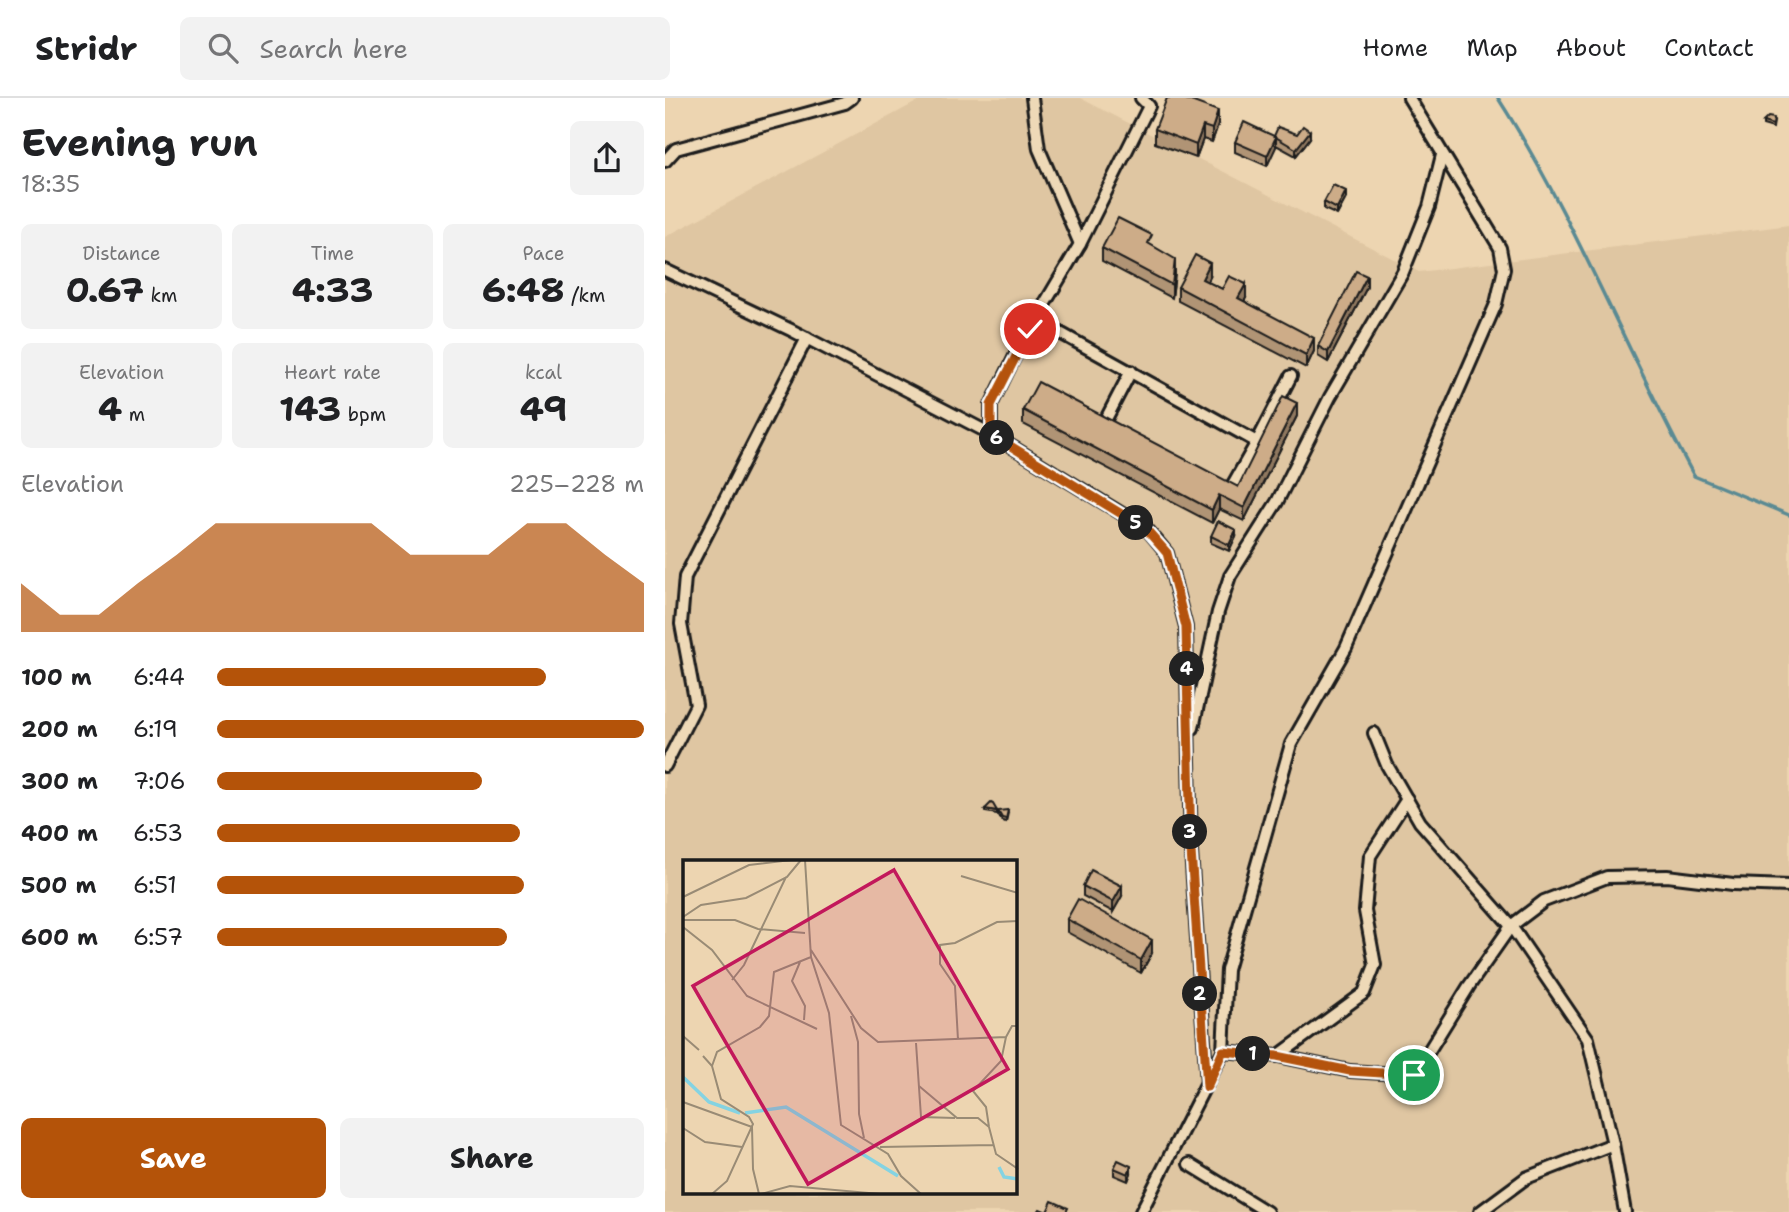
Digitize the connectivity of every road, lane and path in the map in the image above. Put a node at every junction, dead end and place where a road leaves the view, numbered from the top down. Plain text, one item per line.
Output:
1 (852, 98) edge
2 (1032, 98) edge
3 (1141, 98) edge
4 (1409, 98) edge
5 (1442, 155) junction
6 (665, 161) edge
7 (1080, 244) junction
8 (665, 270) edge
9 (1030, 329) junction
10 (807, 338) junction
11 (1131, 371) junction
12 (1291, 376) dead end
13 (1106, 419) edge
14 (991, 434) junction
15 (1257, 442) junction
16 (1233, 486) edge
17 (1374, 733) dead end
18 (1189, 748) junction
19 (665, 766) edge
20 (1407, 799) junction
21 (1789, 886) edge
22 (1511, 926) junction
23 (1223, 1051) junction
24 (1277, 1056) junction
25 (1207, 1087) junction
26 (1613, 1144) junction
27 (1189, 1164) dead end
28 (1141, 1212) edge
29 (1267, 1212) edge
30 (1480, 1212) edge
31 (1625, 1212) edge

1 - 6 street
2 - 7 street
3 - 7 street
4 - 5 street
5 - 18 street
5 - 23 street
7 - 9 street
8 - 10 street
9 - 11 street
9 - 14 street
10 - 14 street
10 - 19 street
11 - 13 street
11 - 15 street
12 - 15 street
14 - 18 street
15 - 16 street
17 - 20 street
18 - 25 street
20 - 22 street
20 - 24 street
21 - 22 street
22 - 24 street
22 - 26 street
23 - 24 street
23 - 25 street
25 - 28 street
26 - 30 street
26 - 31 street
27 - 29 street

